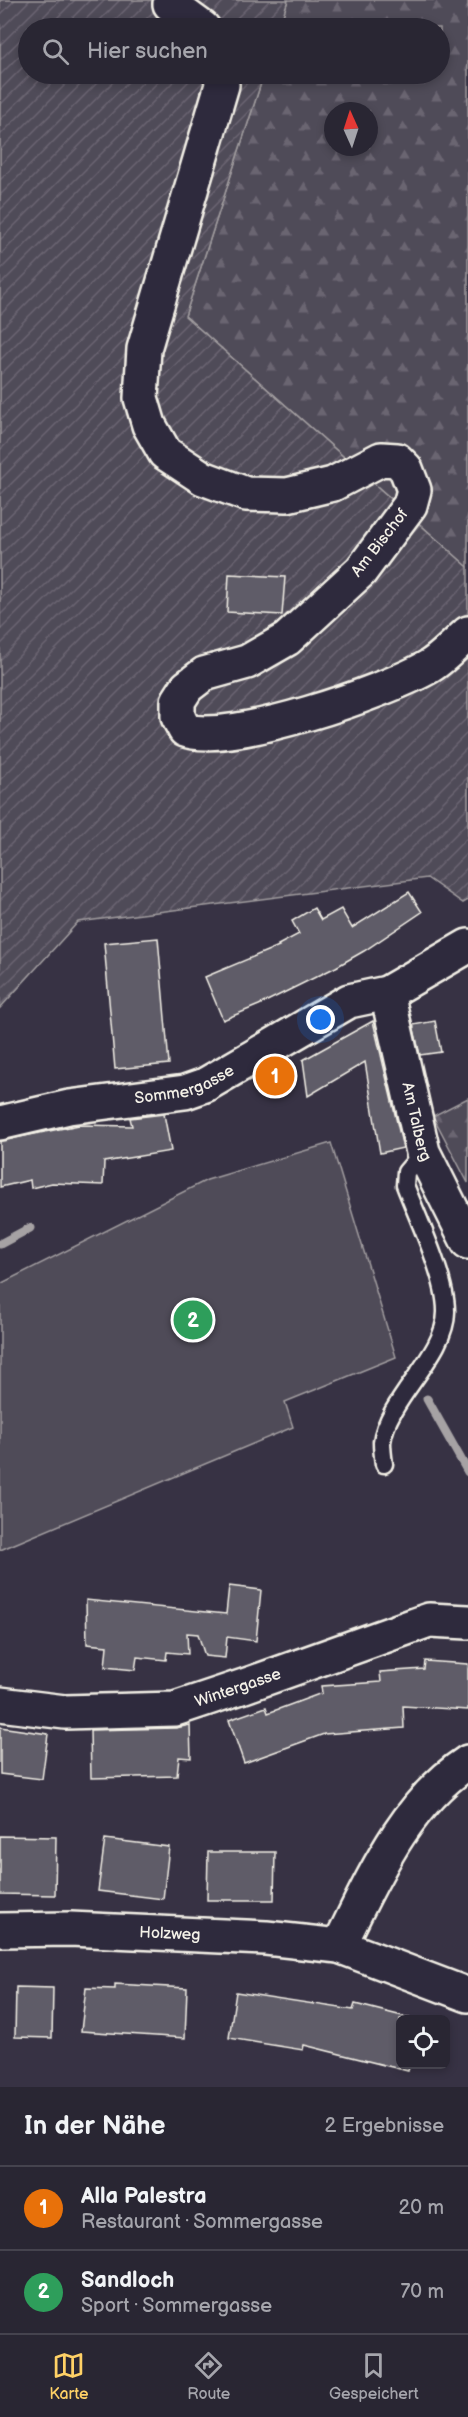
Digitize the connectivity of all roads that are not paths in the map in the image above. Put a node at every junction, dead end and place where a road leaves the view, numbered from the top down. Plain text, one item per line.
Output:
1 (170, 4) dead end
2 (189, 18) edge
3 (222, 84) edge
4 (468, 633) edge
5 (468, 946) edge
6 (387, 993) junction
7 (0, 1123) edge
8 (423, 1152) junction
9 (468, 1242) edge
10 (384, 1464) dead end
11 (468, 1622) edge
12 (0, 1704) edge
13 (468, 1762) edge
14 (0, 1930) edge
15 (339, 1946) junction
16 (468, 1995) edge

1 - 2 street
3 - 4 street, Am Bischof
5 - 6 street
6 - 7 street, Sommergasse
6 - 8 street, Am Talberg
8 - 9 street, Am Talberg
8 - 10 lane
11 - 12 street, Wintergasse
13 - 15 street
14 - 15 street, Holzweg
15 - 16 street, Holzweg

